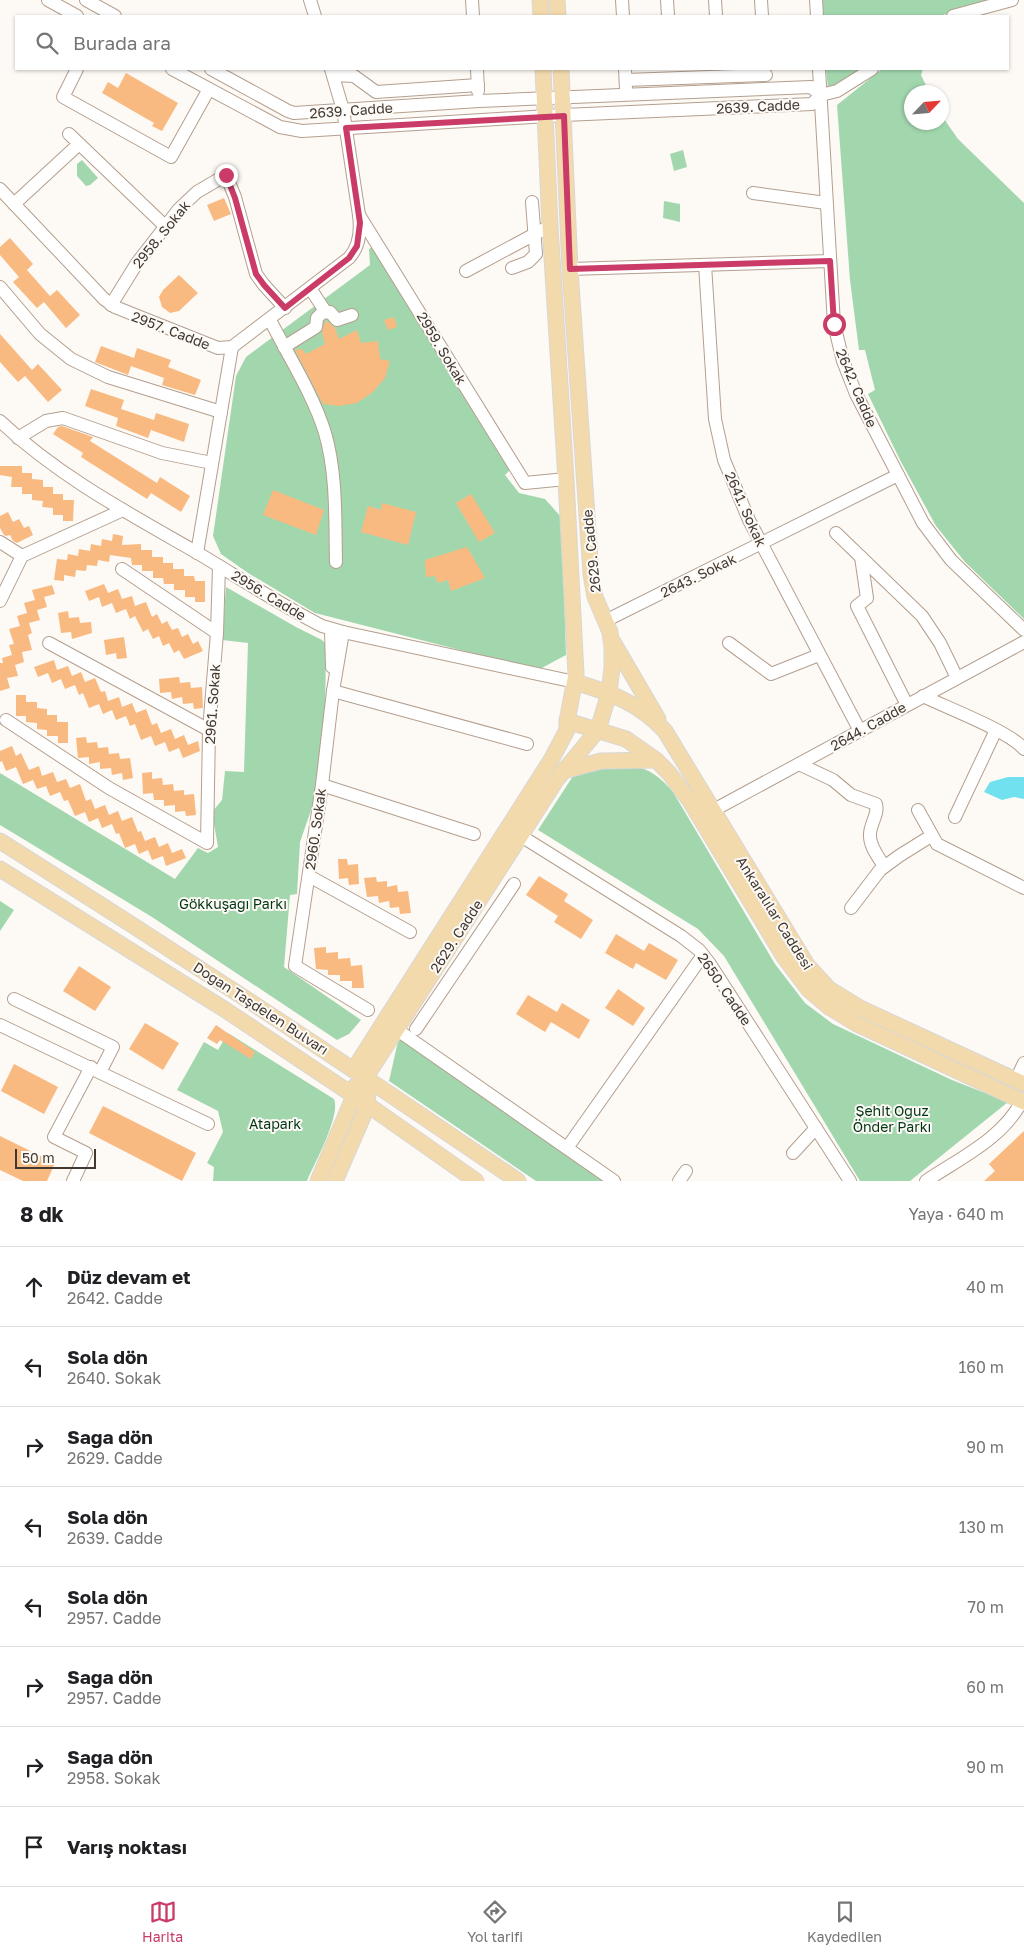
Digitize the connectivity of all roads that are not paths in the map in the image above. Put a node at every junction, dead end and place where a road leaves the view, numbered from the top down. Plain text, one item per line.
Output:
1 (48, 0) edge
2 (86, 0) edge
3 (310, 0) edge
4 (540, 0) edge
5 (557, 0) edge
6 (622, 0) edge
7 (667, 0) edge
8 (715, 0) edge
9 (761, 0) edge
10 (816, 0) edge
11 (1012, 0) edge
12 (75, 15) edge
13 (114, 15) edge
14 (315, 15) edge
15 (541, 15) edge
16 (558, 15) edge
17 (623, 15) edge
18 (668, 15) edge
19 (716, 15) edge
20 (762, 15) edge
21 (817, 15) edge
22 (957, 15) edge
23 (76, 70) edge
24 (174, 70) edge
25 (213, 70) edge
26 (476, 70) edge
27 (543, 70) edge
28 (561, 70) edge
29 (819, 70) edge
30 (870, 70) edge
31 (332, 72) edge
32 (766, 72) edge
33 (719, 73) edge
34 (669, 74) edge
35 (626, 75) edge
36 (478, 84) junction
37 (209, 89) junction
38 (767, 89) junction
39 (627, 94) junction
40 (821, 95) junction
41 (563, 97) junction
42 (544, 98) junction
43 (479, 101) junction
44 (343, 110) junction
45 (545, 116) junction
46 (564, 116) junction
47 (346, 128) junction
48 (69, 134) dead end
49 (79, 144) junction
50 (0, 189) edge
51 (753, 193) dead end
52 (532, 202) dead end
53 (826, 202) junction
54 (14, 204) junction
55 (359, 215) junction
56 (165, 226) junction
57 (550, 226) junction
58 (535, 234) junction
59 (830, 261) junction
60 (705, 265) junction
61 (512, 268) dead end
62 (570, 269) junction
63 (466, 271) dead end
64 (0, 287) edge
65 (310, 288) junction
66 (111, 305) junction
67 (285, 308) junction
68 (325, 312) junction
69 (352, 315) dead end
70 (270, 320) junction
71 (232, 347) junction
72 (284, 347) junction
73 (221, 412) junction
74 (0, 422) edge
75 (18, 438) junction
76 (212, 464) junction
77 (898, 475) junction
78 (566, 479) junction
79 (106, 500) junction
80 (123, 510) junction
81 (92, 524) junction
82 (836, 533) dead end
83 (0, 542) edge
84 (761, 544) junction
85 (198, 553) junction
86 (22, 556) junction
87 (861, 557) junction
88 (336, 562) dead end
89 (219, 566) junction
90 (122, 568) dead end
91 (0, 601) edge
92 (605, 621) junction
93 (1024, 630) edge
94 (337, 631) junction
95 (217, 633) junction
96 (611, 638) junction
97 (1024, 642) edge
98 (49, 643) dead end
99 (729, 643) dead end
100 (819, 655) junction
101 (957, 678) junction
102 (575, 682) junction
103 (332, 692) junction
104 (609, 693) junction
105 (923, 696) junction
106 (907, 705) junction
107 (6, 720) dead end
108 (567, 720) junction
109 (209, 730) junction
110 (598, 730) junction
111 (996, 730) junction
112 (860, 731) junction
113 (665, 732) junction
114 (527, 744) dead end
115 (1024, 749) edge
116 (656, 760) junction
117 (799, 764) junction
118 (563, 771) junction
119 (322, 785) junction
120 (918, 810) dead end
121 (712, 811) junction
122 (956, 818) dead end
123 (474, 834) dead end
124 (521, 836) junction
125 (931, 836) junction
126 (0, 841) edge
127 (884, 866) junction
128 (0, 869) edge
129 (309, 876) junction
130 (514, 884) dead end
131 (1024, 888) edge
132 (851, 908) dead end
133 (410, 932) dead end
134 (456, 935) junction
135 (472, 946) junction
136 (703, 955) junction
137 (14, 998) dead end
138 (368, 1010) dead end
139 (0, 1024) edge
140 (396, 1029) junction
141 (416, 1029) dead end
142 (1024, 1064) edge
143 (96, 1069) junction
144 (360, 1073) junction
145 (1020, 1082) edge
146 (354, 1096) junction
147 (1023, 1101) edge
148 (368, 1105) junction
149 (208, 1124) dead end
150 (816, 1128) junction
151 (567, 1148) junction
152 (793, 1153) dead end
153 (73, 1181) edge
154 (318, 1181) edge
155 (336, 1181) edge
156 (476, 1181) edge
157 (518, 1181) edge
158 (614, 1181) edge
159 (850, 1181) edge
160 (926, 1181) edge

1 - 12 street
2 - 13 street
3 - 14 street
4 - 15 main road
5 - 16 main road
6 - 17 street
7 - 18 street
8 - 19 street
9 - 20 street
10 - 21 street
11 - 22 street
23 - 37 street
24 - 37 street, 2639. Cadde
25 - 44 street, 2639. Cadde
26 - 36 street
27 - 42 main road, 2629. Cadde
28 - 41 main road, 2629. Cadde
29 - 40 street, 2642. Cadde
30 - 40 street
31 - 36 street
31 - 44 street
32 - 33 street
32 - 38 street
33 - 34 street
34 - 35 street
35 - 39 street
36 - 43 street
37 - 47 street, 2639. Cadde
38 - 39 street, 2639. Cadde
38 - 40 street, 2639. Cadde
39 - 41 street, 2639. Cadde
40 - 46 street, 2639. Cadde
40 - 53 street, 2642. Cadde
41 - 42 street, 2639. Cadde
41 - 46 main road, 2629. Cadde
42 - 43 street, 2639. Cadde
42 - 45 main road, 2629. Cadde
43 - 44 street, 2639. Cadde
44 - 47 street
45 - 46 street, 2639. Cadde
45 - 47 street, 2639. Cadde
45 - 57 main road, 2629. Cadde
46 - 62 main road, 2629. Cadde
47 - 55 street
48 - 49 street
49 - 54 street
49 - 56 street
50 - 54 street, 2957. Cadde
51 - 53 street
52 - 58 street
53 - 59 street, 2642. Cadde
54 - 66 street, 2957. Cadde
55 - 65 street
55 - 78 street, 2959. Sokak
56 - 66 street, 2958. Sokak
56 - 67 street, 2958. Sokak
57 - 58 street
57 - 78 main road, 2629. Cadde
58 - 61 street
58 - 63 street
59 - 60 street
59 - 77 street, 2642. Cadde
60 - 62 street
60 - 84 street, 2641. Sokak
62 - 92 main road, 2629. Cadde
64 - 73 street
65 - 67 street
65 - 68 street
66 - 71 street, 2957. Cadde
67 - 70 street
68 - 69 street
68 - 72 street
70 - 71 street
70 - 72 street
71 - 73 street
72 - 88 street
73 - 76 street
74 - 75 street, 2956. Cadde
75 - 76 street
75 - 79 street, 2956. Cadde
76 - 85 street
77 - 84 street, 2643. Sokak
77 - 93 street, 2642. Cadde
78 - 102 main road, 2629. Cadde
79 - 80 street, 2956. Cadde
79 - 81 street
80 - 81 street
80 - 85 street, 2956. Cadde
81 - 86 street
82 - 87 street
83 - 86 street
84 - 92 street, 2643. Sokak
84 - 100 street, 2641. Sokak
85 - 89 street, 2956. Cadde
86 - 91 street
87 - 101 street
87 - 106 street
89 - 94 street, 2956. Cadde
89 - 95 street, 2961. Sokak
90 - 95 street
92 - 96 main road, 2629. Cadde
94 - 102 street, 2956. Cadde
94 - 103 street, 2960. Sokak
95 - 109 street, 2961. Sokak
96 - 104 main road, 2629. Cadde
96 - 113 main road
97 - 101 street, 2644. Cadde
98 - 109 street
99 - 100 street
100 - 112 street, 2641. Sokak
101 - 105 street, 2644. Cadde
102 - 104 main road, Ankaralılar Caddesi
102 - 108 main road, 2629. Cadde
103 - 114 street
103 - 119 street, 2960. Sokak
104 - 110 main road, 2629. Cadde
104 - 113 main road, Ankaralılar Caddesi
105 - 106 street, 2644. Cadde
105 - 111 street
106 - 112 street, 2644. Cadde
107 - 109 street, 2961. Sokak
108 - 110 main road, Ankaralılar Caddesi
108 - 144 main road, 2629. Cadde
110 - 116 main road, Ankaralılar Caddesi
110 - 118 main road, 2629. Cadde
111 - 115 street
111 - 122 street
112 - 117 street, 2644. Cadde
113 - 121 main road, Ankaralılar Caddesi
116 - 118 main road
116 - 147 main road, Ankaralılar Caddesi
117 - 121 street, 2644. Cadde
117 - 127 street
118 - 124 main road, 2629. Cadde
119 - 123 street
119 - 129 street, 2960. Sokak
120 - 125 street
121 - 145 main road, Ankaralılar Caddesi
124 - 134 main road, 2629. Cadde
124 - 136 street, 2650. Cadde
125 - 127 street
125 - 131 street
126 - 144 main road, Doğan Taşdelen Bulvarı
127 - 132 street
128 - 146 main road, Doğan Taşdelen Bulvarı
129 - 133 street
129 - 138 street, 2960. Sokak
130 - 135 street
134 - 135 street
134 - 140 main road, 2629. Cadde
135 - 141 street
136 - 150 street, 2650. Cadde
136 - 151 street
137 - 143 street
139 - 143 street
140 - 144 main road, 2629. Cadde
140 - 151 street
142 - 145 street
143 - 149 street
143 - 153 street
144 - 146 main road
144 - 148 main road
144 - 157 main road, Doğan Taşdelen Bulvarı
146 - 148 main road, Doğan Taşdelen Bulvarı
146 - 154 main road
147 - 160 street
148 - 155 main road
148 - 156 main road, Doğan Taşdelen Bulvarı
150 - 152 street
150 - 159 street, 2650. Cadde
151 - 158 street

